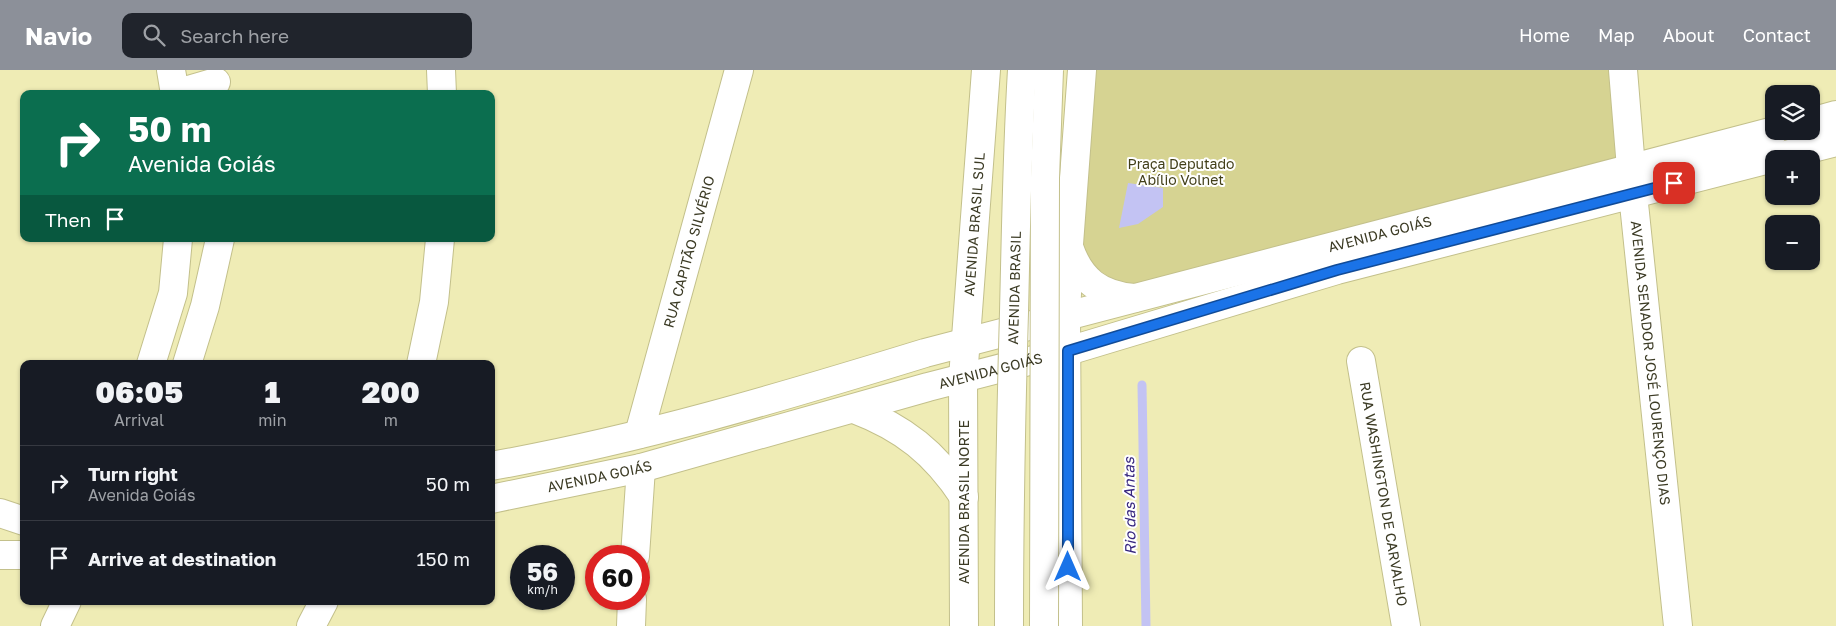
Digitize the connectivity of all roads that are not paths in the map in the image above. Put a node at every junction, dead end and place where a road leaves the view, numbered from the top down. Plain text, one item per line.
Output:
1 (171, 70) edge
2 (441, 70) edge
3 (739, 70) edge
4 (986, 70) edge
5 (1022, 70) edge
6 (1049, 70) edge
7 (1082, 70) edge
8 (1623, 70) edge
9 (216, 82) edge
10 (174, 90) edge
11 (189, 90) edge
12 (442, 90) edge
13 (1836, 115) edge
14 (1820, 119) edge
15 (1765, 134) edge
16 (1836, 142) edge
17 (1632, 181) junction
18 (178, 242) edge
19 (219, 242) edge
20 (440, 242) edge
21 (1069, 244) junction
22 (1134, 298) junction
23 (1066, 318) junction
24 (965, 344) junction
25 (1068, 351) junction
26 (152, 360) edge
27 (187, 360) edge
28 (422, 360) edge
29 (1361, 362) dead end
30 (964, 378) junction
31 (854, 409) junction
32 (639, 434) junction
33 (495, 465) edge
34 (640, 468) junction
35 (964, 496) junction
36 (495, 498) edge
37 (0, 513) edge
38 (20, 520) edge
39 (636, 545) edge
40 (0, 555) edge
41 (20, 555) edge
42 (65, 605) edge
43 (322, 605) edge
44 (631, 610) edge
45 (55, 626) edge
46 (311, 626) edge
47 (630, 626) edge
48 (964, 626) edge
49 (1009, 626) edge
50 (1044, 626) edge
51 (1068, 626) edge
52 (1406, 626) edge
53 (1678, 626) edge

1 - 10 main road
2 - 12 main road
3 - 32 main road, RUA CAPITÃO SILVÉRIO
4 - 24 main road, AVENIDA BRASIL SUL
5 - 49 main road, AVENIDA BRASIL, bridge
6 - 50 main road, bridge
7 - 21 main road
8 - 17 main road, AVENIDA SENADOR JOSÉ LOURENÇO DIAS
9 - 11 main road
13 - 14 main road
15 - 17 main road, AVENIDA GOIÁS
16 - 17 main road, AVENIDA GOIÁS
17 - 22 main road, AVENIDA GOIÁS
17 - 25 main road, AVENIDA GOIÁS
17 - 53 main road, AVENIDA SENADOR JOSÉ LOURENÇO DIAS
18 - 26 main road
19 - 27 main road
20 - 28 main road
21 - 22 main road
21 - 23 main road
22 - 23 main road, AVENIDA GOIÁS
23 - 24 main road, AVENIDA GOIÁS
23 - 25 main road
24 - 30 main road, AVENIDA BRASIL SUL
24 - 32 main road, AVENIDA GOIÁS
25 - 30 main road, AVENIDA GOIÁS
25 - 51 main road
29 - 52 main road, RUA WASHINGTON DE CARVALHO
30 - 31 main road, AVENIDA GOIÁS
30 - 35 main road, AVENIDA BRASIL NORTE
31 - 34 main road, AVENIDA GOIÁS
31 - 35 main road
32 - 33 main road, AVENIDA GOIÁS
34 - 36 main road, AVENIDA GOIÁS
34 - 39 main road
35 - 48 main road, AVENIDA BRASIL NORTE
37 - 38 main road
40 - 41 main road
42 - 45 main road
43 - 46 main road
44 - 47 main road

